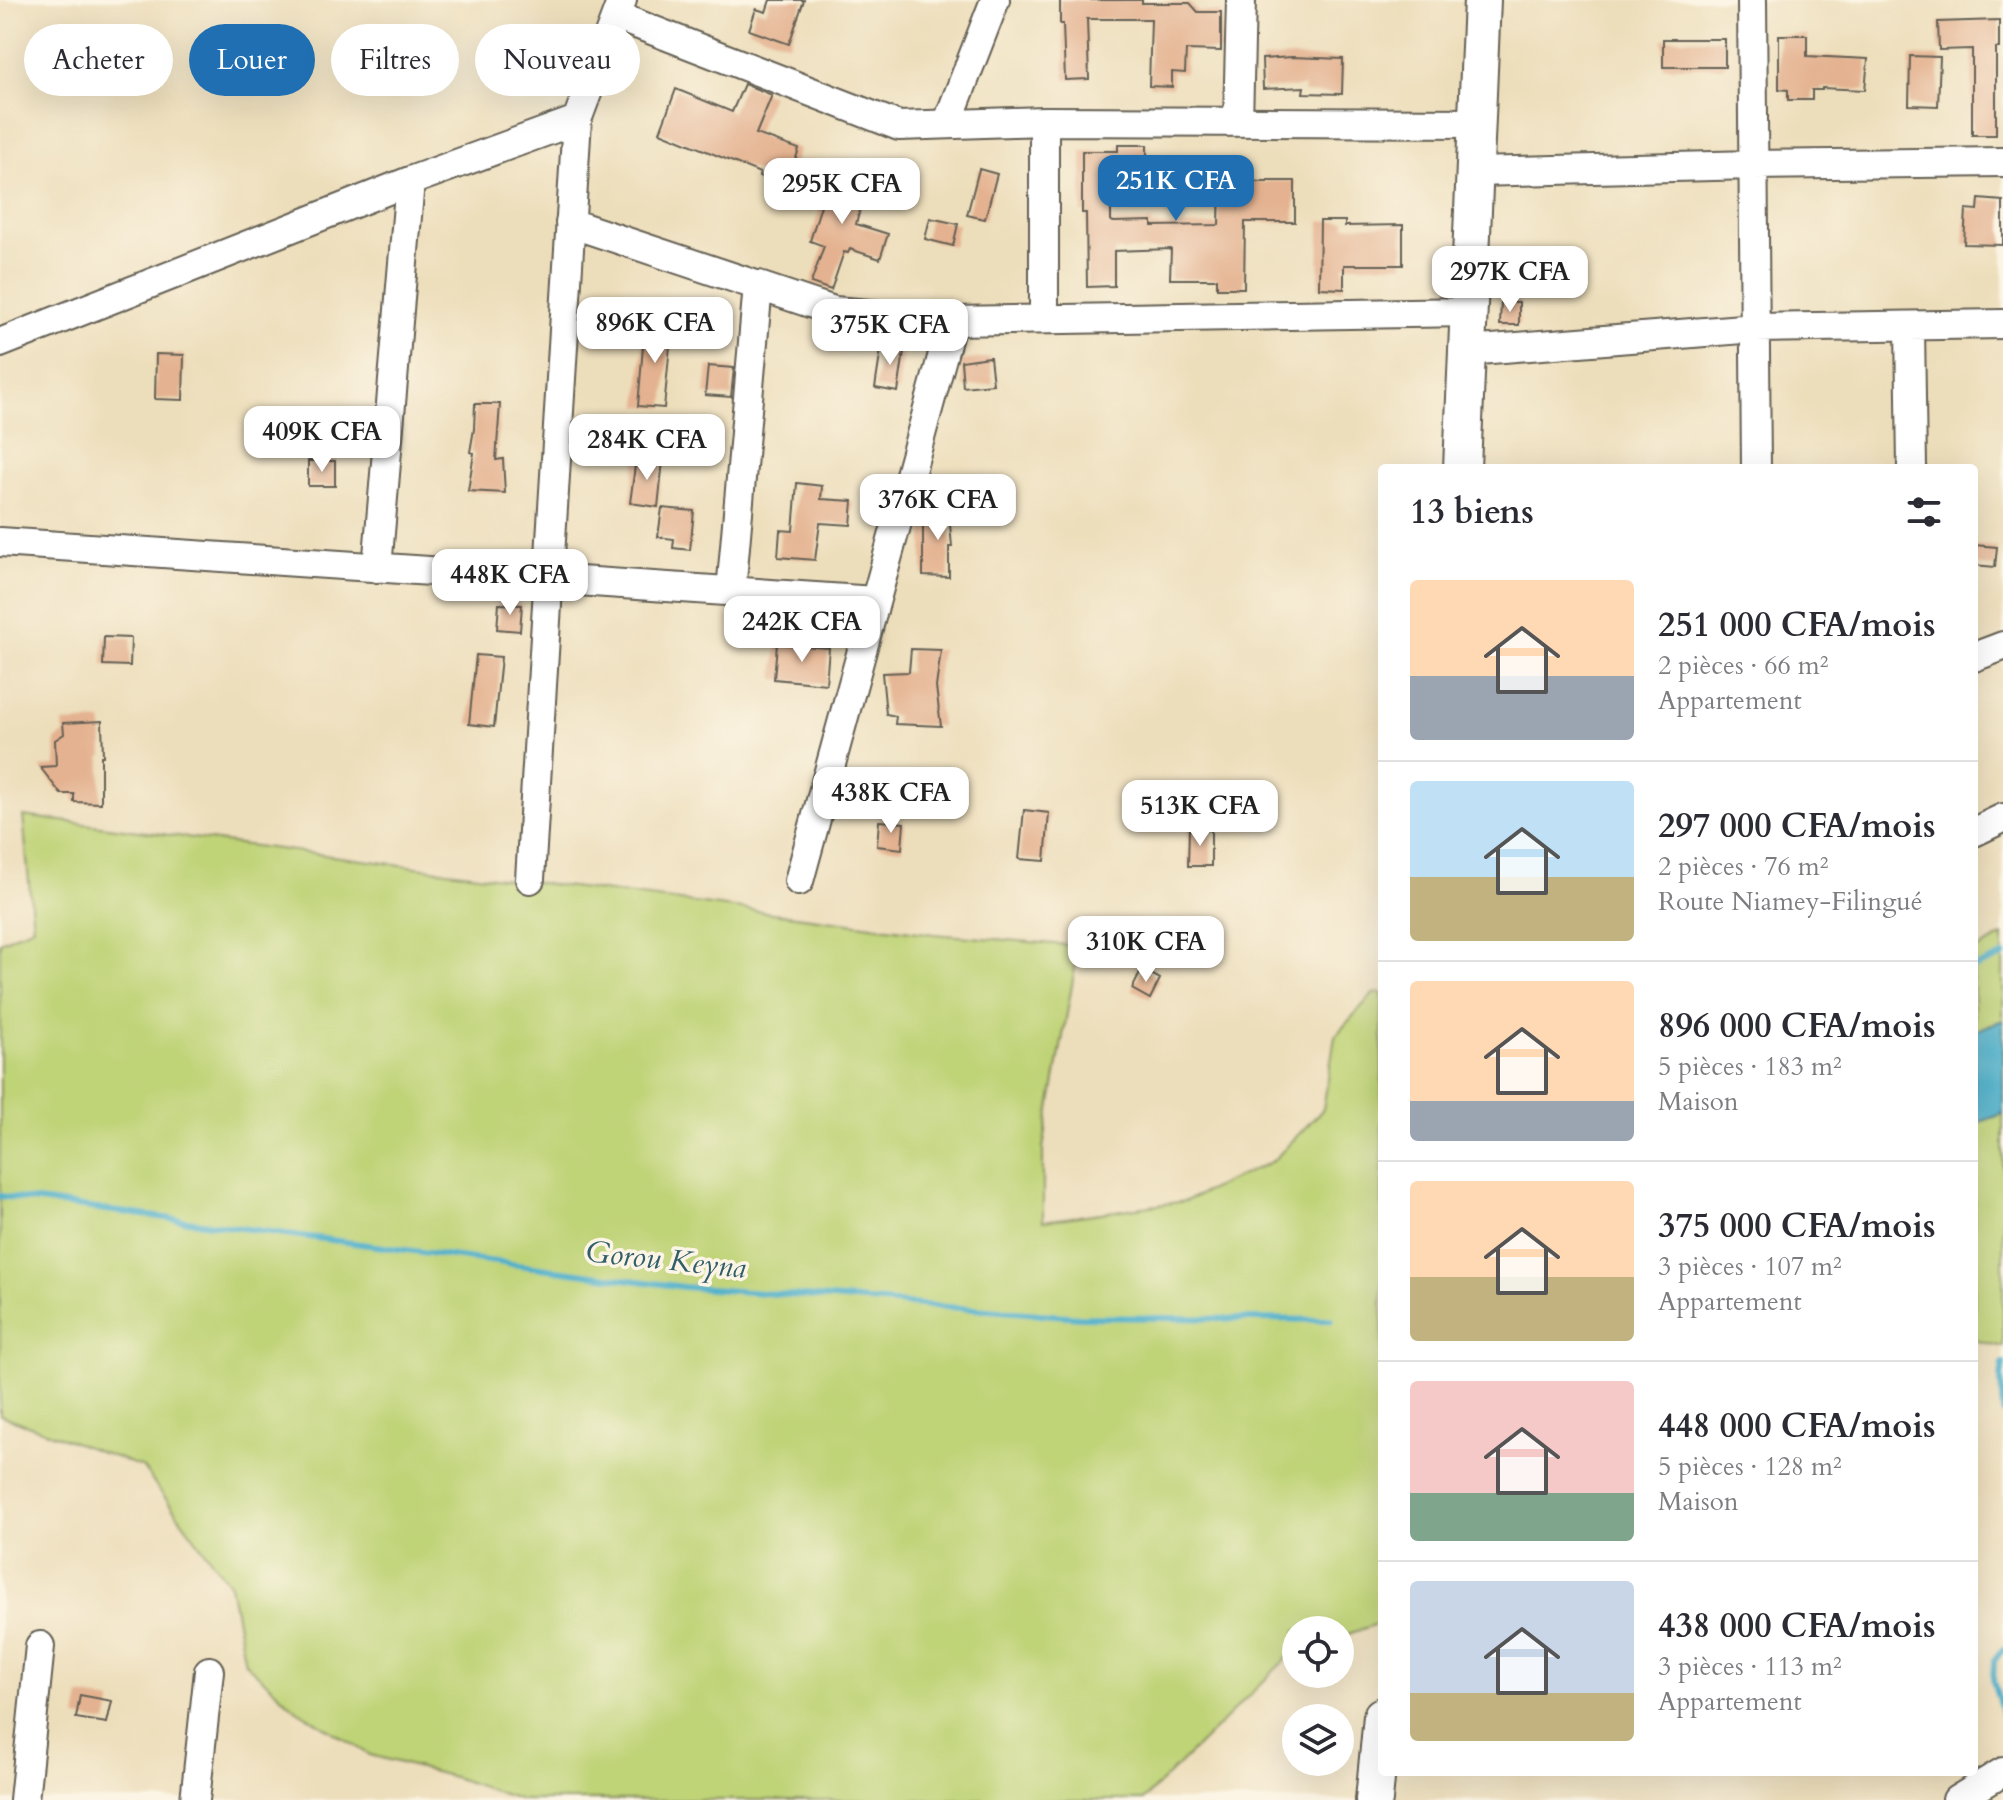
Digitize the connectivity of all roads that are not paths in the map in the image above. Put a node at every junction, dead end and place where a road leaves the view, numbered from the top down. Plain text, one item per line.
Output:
1 (995, 0) edge
2 (1241, 0) edge
3 (1482, 0) edge
4 (1752, 0) edge
5 (619, 8) edge
6 (577, 120) junction
7 (1044, 121) junction
8 (1238, 122) junction
9 (1476, 123) junction
10 (947, 124) junction
11 (2003, 162) edge
12 (1753, 165) junction
13 (1474, 172) junction
14 (410, 181) junction
15 (570, 223) junction
16 (758, 285) junction
17 (1469, 312) junction
18 (1044, 319) junction
19 (952, 321) junction
20 (2003, 324) edge
21 (1910, 326) junction
22 (1755, 328) junction
23 (0, 343) edge
24 (1467, 351) junction
25 (1462, 464) edge
26 (1756, 464) edge
27 (1912, 464) edge
28 (0, 542) edge
29 (377, 568) junction
30 (549, 579) junction
31 (731, 592) junction
32 (875, 601) junction
33 (2003, 646) edge
34 (1978, 655) edge
35 (2003, 818) edge
36 (1978, 830) edge
37 (530, 879) dead end
38 (799, 881) dead end
39 (40, 1646) dead end
40 (209, 1671) dead end
41 (1378, 1758) edge
42 (2003, 1772) edge
43 (24, 1800) edge
44 (195, 1800) edge
45 (1374, 1800) edge
46 (1957, 1800) edge

1 - 10 street
2 - 8 street
3 - 9 main road
4 - 12 street
5 - 6 street
5 - 10 street
6 - 14 street
6 - 15 street
7 - 8 street
7 - 10 street
7 - 18 street
8 - 9 street
9 - 13 main road
11 - 12 street
12 - 13 street
12 - 22 street
13 - 17 main road
14 - 23 street
14 - 29 street
15 - 16 street
15 - 30 street
16 - 19 street
16 - 31 street
17 - 18 street
17 - 24 main road
18 - 19 street
19 - 32 street
20 - 21 street
21 - 22 street
21 - 27 street
22 - 24 street
22 - 26 street
24 - 25 main road
28 - 29 street
29 - 30 street
30 - 31 street
30 - 37 street
31 - 32 street
32 - 38 street
33 - 34 street
35 - 36 street
39 - 43 street
40 - 44 street
41 - 45 main road
42 - 46 street

